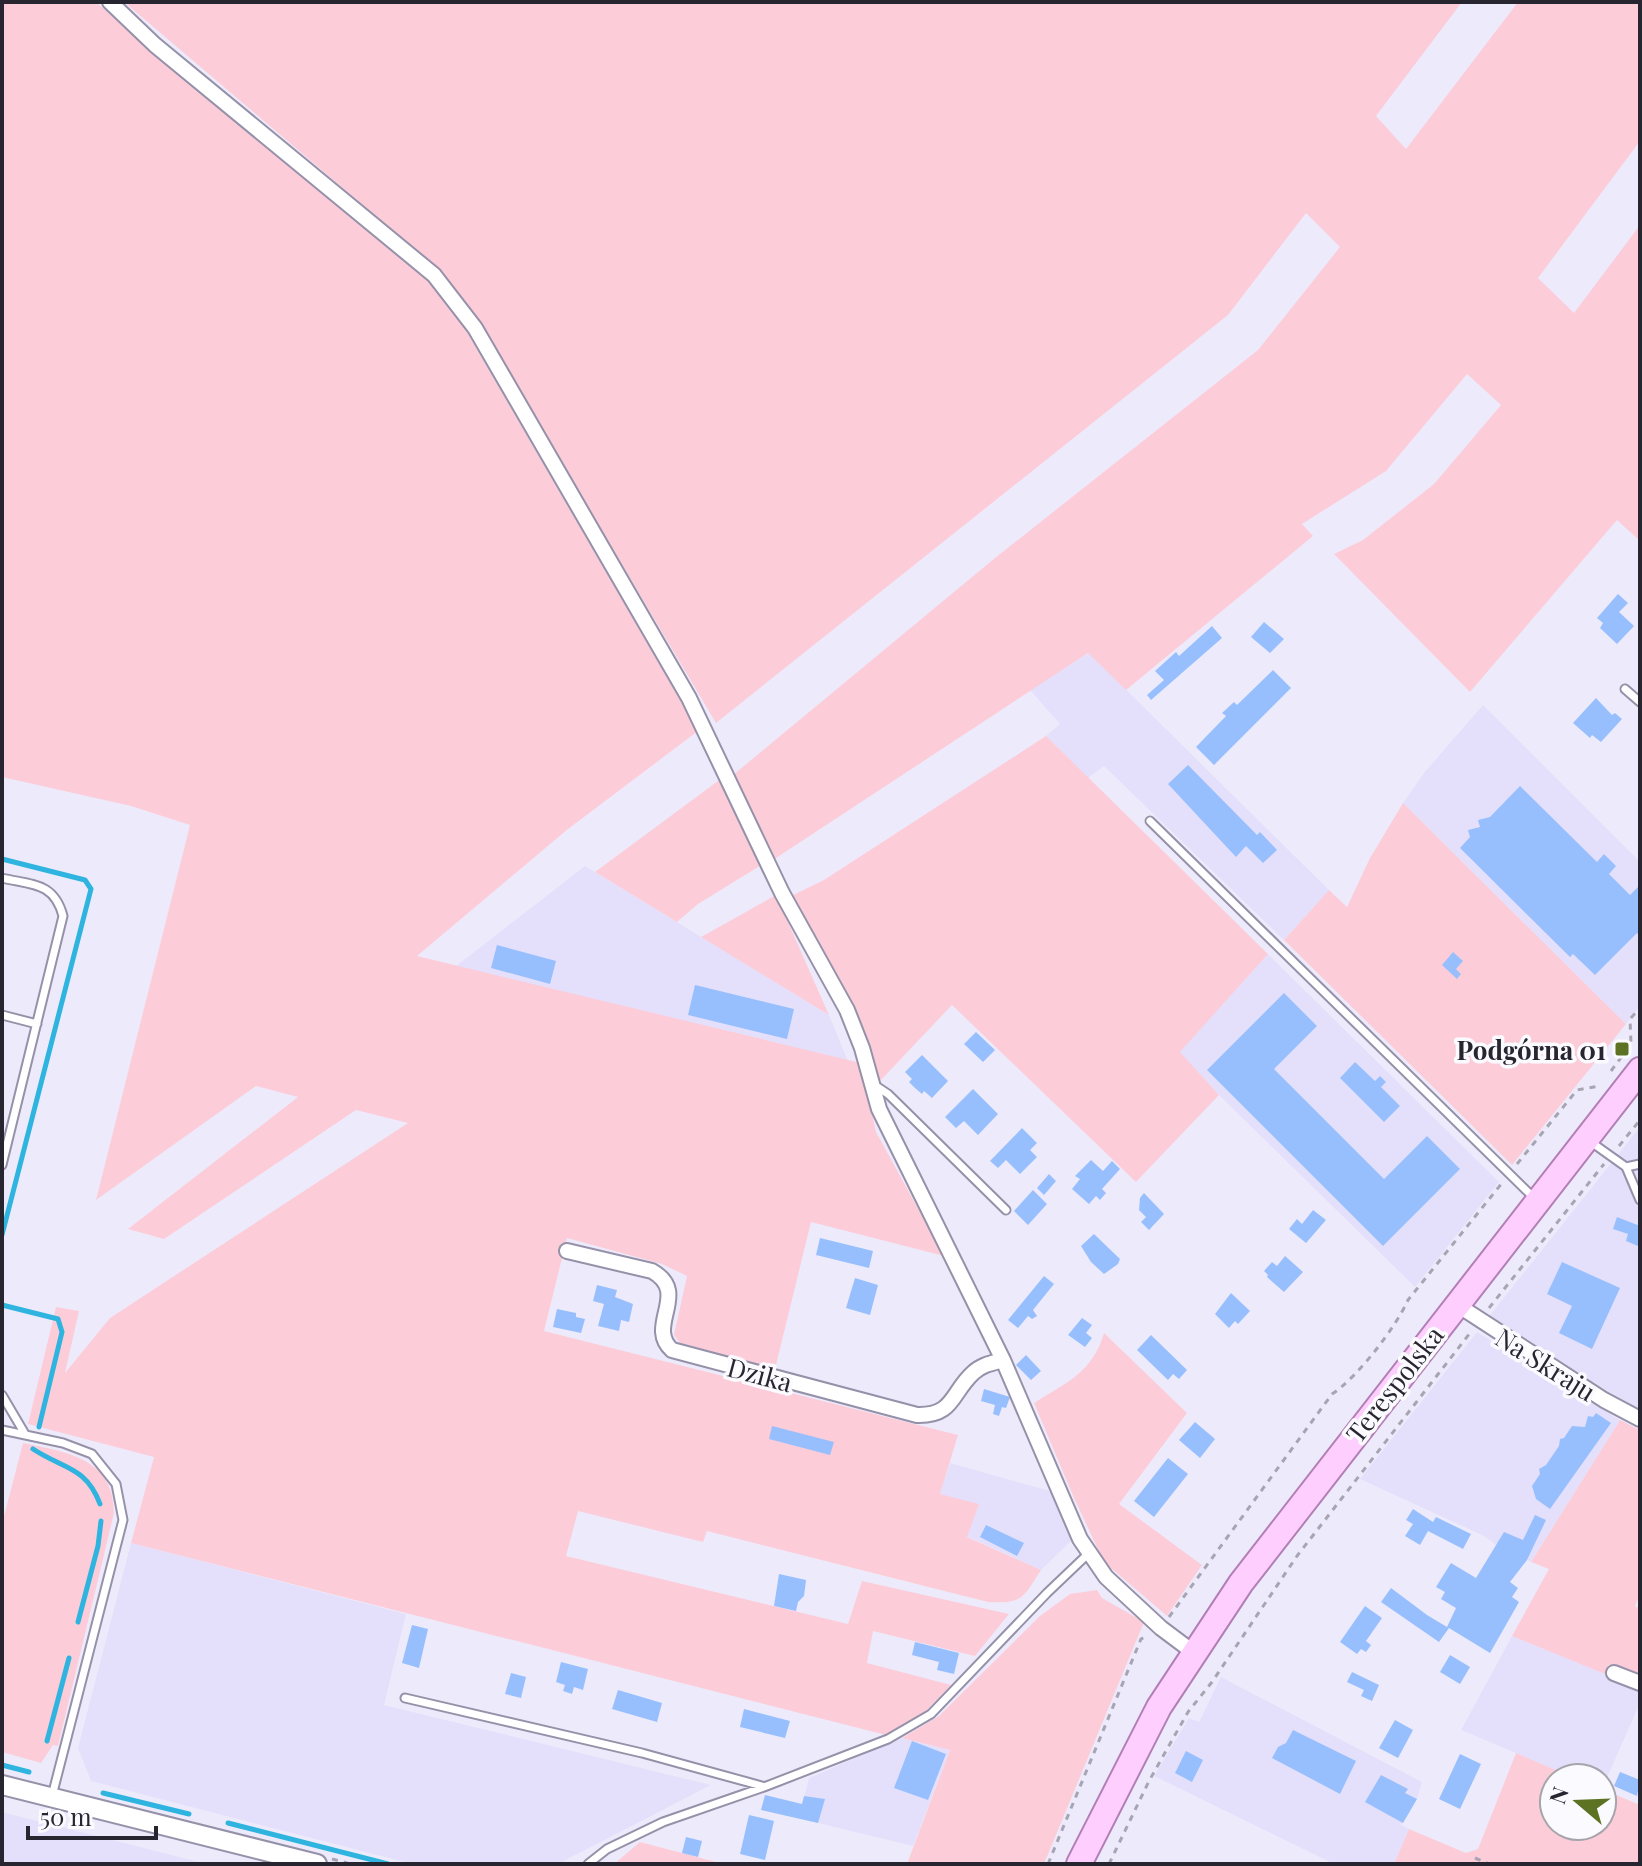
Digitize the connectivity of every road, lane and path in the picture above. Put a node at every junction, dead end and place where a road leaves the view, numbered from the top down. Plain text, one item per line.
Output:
1 (110, 2) edge
2 (1625, 689) dead end
3 (1640, 702) edge
4 (1150, 821) dead end
5 (2, 878) edge
6 (1640, 1008) edge
7 (2, 1015) edge
8 (37, 1024) junction
9 (1640, 1070) edge
10 (870, 1083) junction
11 (1640, 1120) edge
12 (1586, 1138) junction
13 (1611, 1156) junction
14 (2, 1162) edge
15 (1640, 1164) edge
16 (1626, 1167) junction
17 (1509, 1174) junction
18 (1640, 1200) edge
19 (1537, 1201) junction
20 (1006, 1210) dead end
21 (567, 1251) dead end
22 (1456, 1304) junction
23 (1479, 1321) junction
24 (1003, 1360) junction
25 (2, 1395) edge
26 (1640, 1419) edge
27 (2, 1430) edge
28 (25, 1434) junction
29 (1089, 1553) junction
30 (1161, 1628) junction
31 (1193, 1652) junction
32 (1614, 1673) dead end
33 (1640, 1683) edge
34 (405, 1698) dead end
35 (2, 1785) edge
36 (764, 1787) junction
37 (52, 1798) junction
38 (1475, 1858) dead end
39 (317, 1864) edge
40 (588, 1864) edge
41 (1048, 1864) edge
42 (1079, 1864) edge
43 (1109, 1864) edge
44 (1489, 1864) edge

1 - 10 street
2 - 3 lane
4 - 17 lane
5 - 8 lane
6 - 17 path
7 - 8 lane
8 - 14 lane
9 - 12 main road, Terespolska
10 - 20 lane
10 - 24 street
11 - 13 path
12 - 13 lane
12 - 19 main road, Terespolska
13 - 16 lane
13 - 23 path
15 - 16 lane
16 - 18 lane
17 - 19 lane
17 - 30 path
19 - 22 main road, Terespolska
21 - 24 street, Dzika
22 - 23 street, Na Skraju
22 - 31 main road, Terespolska
23 - 26 street, Na Skraju
23 - 43 path
24 - 29 street
25 - 28 lane
27 - 28 lane
28 - 37 lane
29 - 30 street
29 - 36 lane
30 - 31 street
30 - 41 path
31 - 42 main road, Terespolska
32 - 33 street
34 - 36 lane
35 - 37 street
36 - 40 lane
37 - 39 street
38 - 44 path

